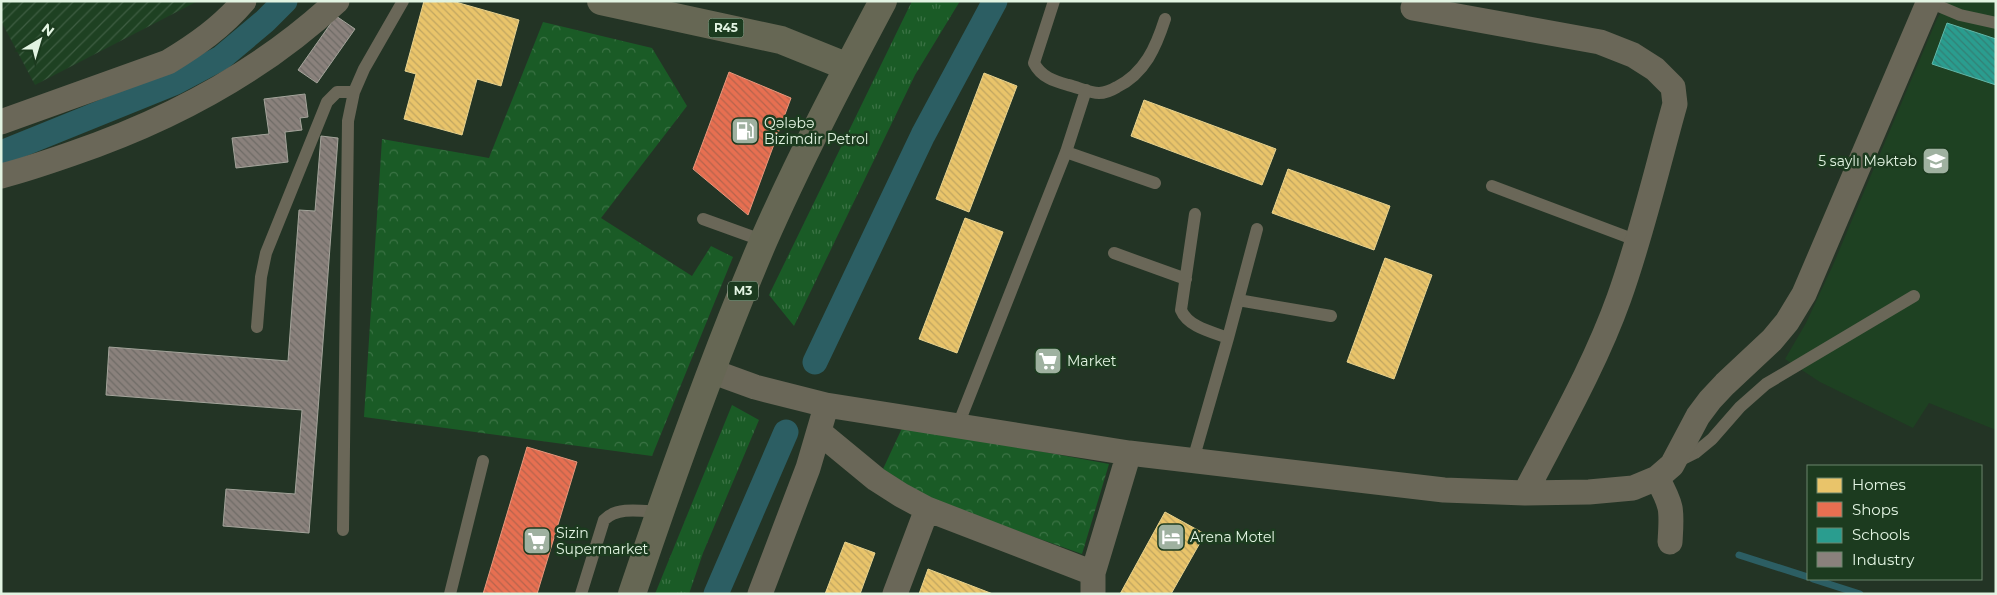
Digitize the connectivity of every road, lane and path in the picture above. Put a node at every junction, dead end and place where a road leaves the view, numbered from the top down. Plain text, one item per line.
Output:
1 (244, 1) edge
2 (337, 1) edge
3 (403, 1) edge
4 (601, 1) edge
5 (882, 1) edge
6 (1054, 1) edge
7 (1929, 2) edge
8 (1413, 8) dead end
9 (1165, 19) dead end
10 (1996, 23) edge
11 (848, 67) junction
12 (1086, 90) junction
13 (354, 92) junction
14 (4, 116) edge
15 (1066, 152) junction
16 (1, 176) edge
17 (1155, 182) dead end
18 (1492, 186) dead end
19 (1195, 214) dead end
20 (703, 219) dead end
21 (1257, 229) dead end
22 (764, 241) junction
23 (1638, 241) junction
24 (1114, 253) dead end
25 (1186, 279) junction
26 (1914, 296) dead end
27 (1238, 300) junction
28 (1331, 316) dead end
29 (257, 327) dead end
30 (1228, 338) junction
31 (711, 371) junction
32 (826, 405) junction
33 (958, 426) junction
34 (819, 432) junction
35 (1129, 453) junction
36 (1193, 460) junction
37 (483, 461) dead end
38 (1665, 471) junction
39 (1526, 493) junction
40 (927, 509) junction
41 (660, 512) junction
42 (344, 530) dead end
43 (1670, 542) dead end
44 (1093, 583) edge
45 (450, 594) edge
46 (581, 594) edge
47 (632, 594) edge
48 (760, 594) edge
49 (894, 594) edge

1 - 14 street
2 - 16 street
3 - 13 lane
4 - 11 main road, R45
5 - 11 main road, M3
6 - 12 lane
7 - 10 lane
7 - 38 street
8 - 23 street
9 - 12 lane
11 - 22 main road, M3
12 - 15 lane
13 - 29 lane
13 - 42 lane
15 - 17 lane
15 - 33 lane
18 - 23 lane
19 - 25 lane
20 - 22 lane
21 - 27 lane
22 - 31 main road, M3
23 - 39 street
24 - 25 lane
25 - 30 lane
26 - 38 lane
27 - 28 lane
27 - 30 lane
30 - 36 lane
31 - 32 street
31 - 41 main road, M3
32 - 33 street
32 - 34 street
33 - 35 street
34 - 40 street
34 - 48 street
35 - 36 street
35 - 44 street
36 - 39 street
37 - 45 lane
38 - 39 street
38 - 43 street
40 - 44 street
40 - 49 street
41 - 46 lane
41 - 47 main road, M3

